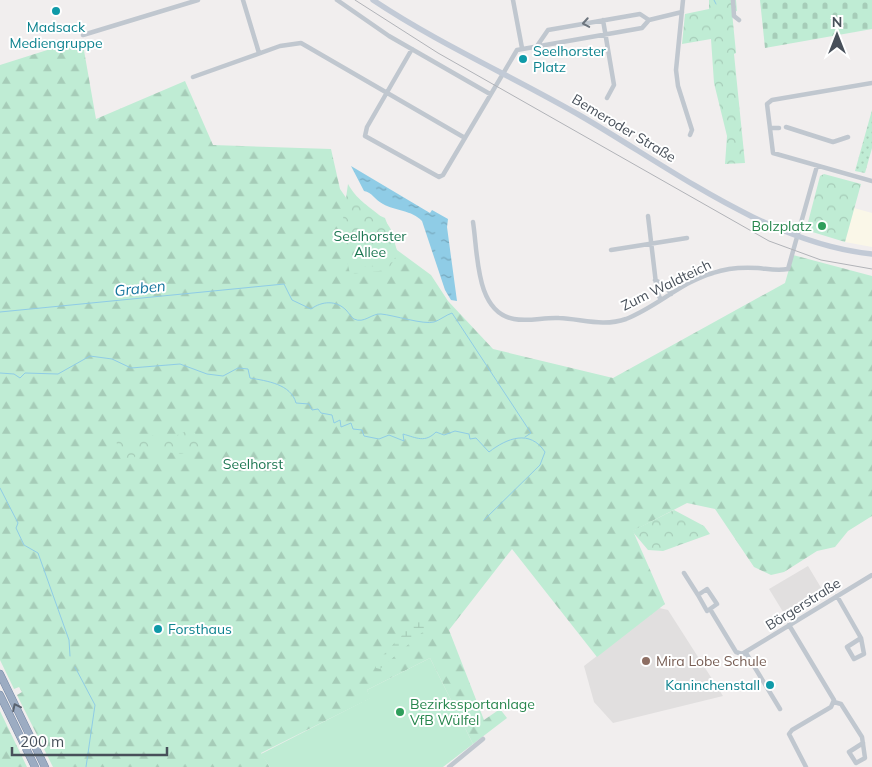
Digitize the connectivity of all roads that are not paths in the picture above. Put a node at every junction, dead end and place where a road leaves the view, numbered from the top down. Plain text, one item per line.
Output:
1 (198, 0) edge
2 (243, 0) edge
3 (337, 0) edge
4 (373, 0) edge
5 (513, 0) edge
6 (683, 0) edge
7 (733, 0) edge
8 (682, 12) junction
9 (603, 20) junction
10 (649, 20) junction
11 (739, 20) dead end
12 (605, 34) junction
13 (83, 35) dead end
14 (538, 46) junction
15 (522, 48) junction
16 (412, 49) junction
17 (259, 53) junction
18 (503, 73) junction
19 (193, 77) dead end
20 (872, 83) edge
21 (386, 93) junction
22 (490, 94) junction
23 (607, 98) dead end
24 (786, 127) dead end
25 (770, 128) junction
26 (778, 128) dead end
27 (690, 135) dead end
28 (848, 137) dead end
29 (465, 138) junction
30 (817, 166) junction
31 (872, 181) edge
32 (648, 216) dead end
33 (473, 222) dead end
34 (798, 237) junction
35 (687, 238) dead end
36 (650, 244) junction
37 (611, 250) dead end
38 (872, 254) edge
39 (655, 280) junction
40 (670, 294) junction
41 (661, 300) junction
42 (684, 573) dead end
43 (872, 575) edge
44 (698, 595) junction
45 (837, 596) junction
46 (710, 609) junction
47 (789, 625) junction
48 (861, 638) junction
49 (746, 653) junction
50 (0, 674) edge
51 (0, 695) edge
52 (834, 702) junction
53 (780, 709) dead end
54 (483, 738) dead end
55 (863, 742) junction
56 (456, 765) edge
57 (35, 767) edge
58 (44, 767) edge
59 (450, 767) edge
60 (806, 767) edge

1 - 13 street
2 - 17 street
3 - 16 street
4 - 18 main road, Bemeroder Straße
5 - 15 street
6 - 8 street
7 - 11 street
8 - 10 street
8 - 27 street
9 - 10 street
9 - 12 street
9 -> 14 street
10 - 12 street
12 - 14 street
12 - 23 street
14 - 15 street
15 - 18 street
16 - 21 street
16 - 22 street
17 - 19 street
17 - 21 street
18 - 22 street
18 - 34 main road, Bemeroder Straße
20 - 25 street
21 - 29 street
21 - 29 street
22 - 29 street
24 - 28 street
25 - 26 street
25 - 30 street
30 - 31 street
30 - 34 street
32 - 36 street
33 - 41 street, Zum Waldteich
34 - 38 main road, Bemeroder Straße
34 - 40 street, Zum Waldteich
35 - 36 street
36 - 37 street
36 - 39 street
39 - 40 street
39 - 41 street
40 - 41 street, Zum Waldteich
42 - 44 street
43 - 45 street, Börgerstraße
44 - 46 street
44 - 46 street
45 - 47 street, Börgerstraße
45 - 48 street
46 - 49 street
47 - 49 street, Börgerstraße
47 - 52 street
48 - 48 street
49 - 53 street
58 -> 50 highway
51 - 57 highway
52 - 55 street
52 - 60 street
54 - 56 street
55 - 55 street
56 - 59 street

